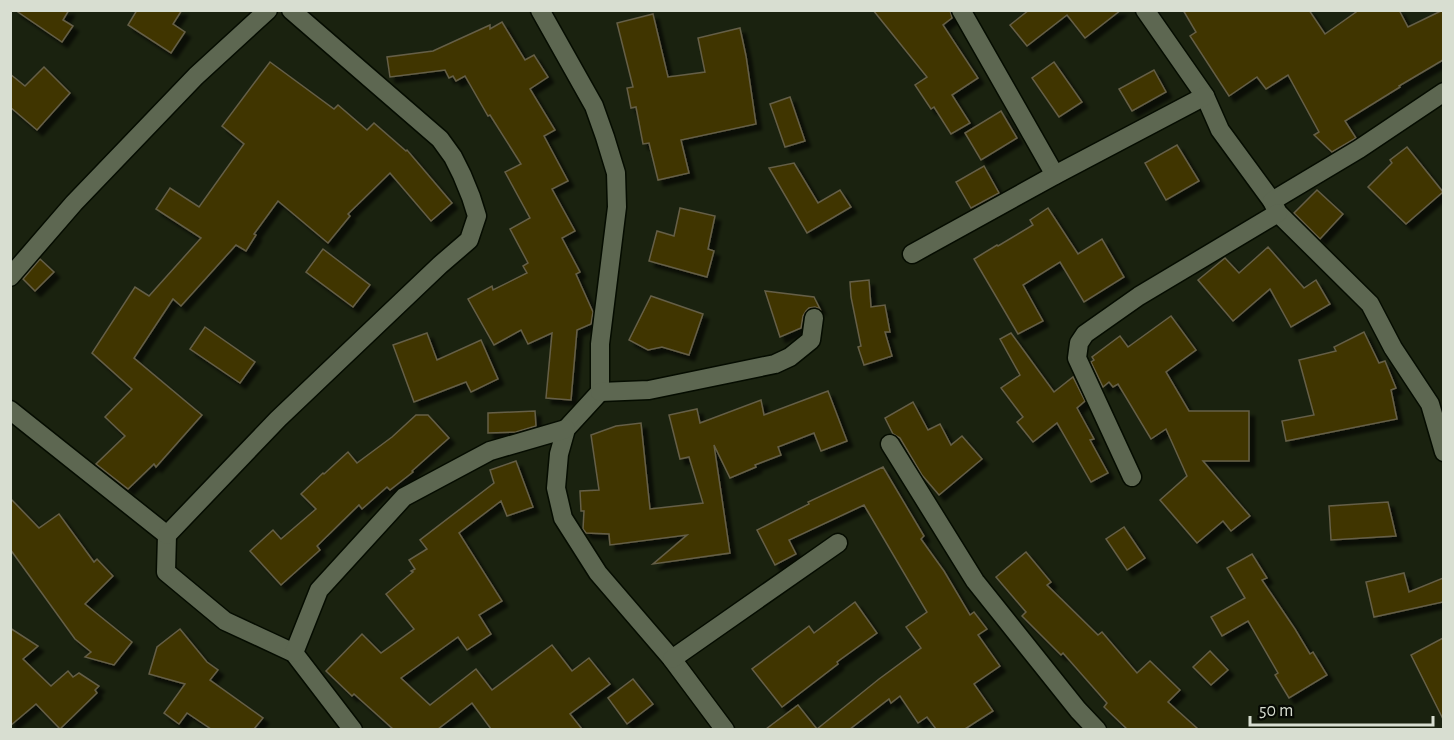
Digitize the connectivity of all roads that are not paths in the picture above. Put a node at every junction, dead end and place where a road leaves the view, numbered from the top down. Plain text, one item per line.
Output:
1 (268, 10) edge
2 (291, 10) edge
3 (540, 10) edge
4 (961, 10) edge
5 (1145, 10) edge
6 (1443, 92) edge
7 (1205, 96) junction
8 (1055, 175) junction
9 (1275, 207) junction
10 (912, 254) dead end
11 (10, 277) edge
12 (814, 318) dead end
13 (600, 392) junction
14 (1437, 405) edge
15 (10, 410) edge
16 (566, 429) junction
17 (890, 444) dead end
18 (1443, 452) edge
19 (1132, 477) dead end
20 (167, 535) junction
21 (838, 543) dead end
22 (294, 653) junction
23 (672, 659) junction
24 (353, 729) edge
25 (725, 729) edge
26 (1097, 729) edge

1 - 11 street
2 - 20 street
3 - 13 street
4 - 8 street
5 - 7 street
6 - 9 street
7 - 8 street
7 - 9 street
8 - 10 street
9 - 14 street
9 - 19 street
12 - 13 street
13 - 16 street
14 - 18 street
15 - 20 street
16 - 22 street
16 - 23 street
17 - 26 street
20 - 22 street
21 - 23 street
22 - 24 street
23 - 25 street

